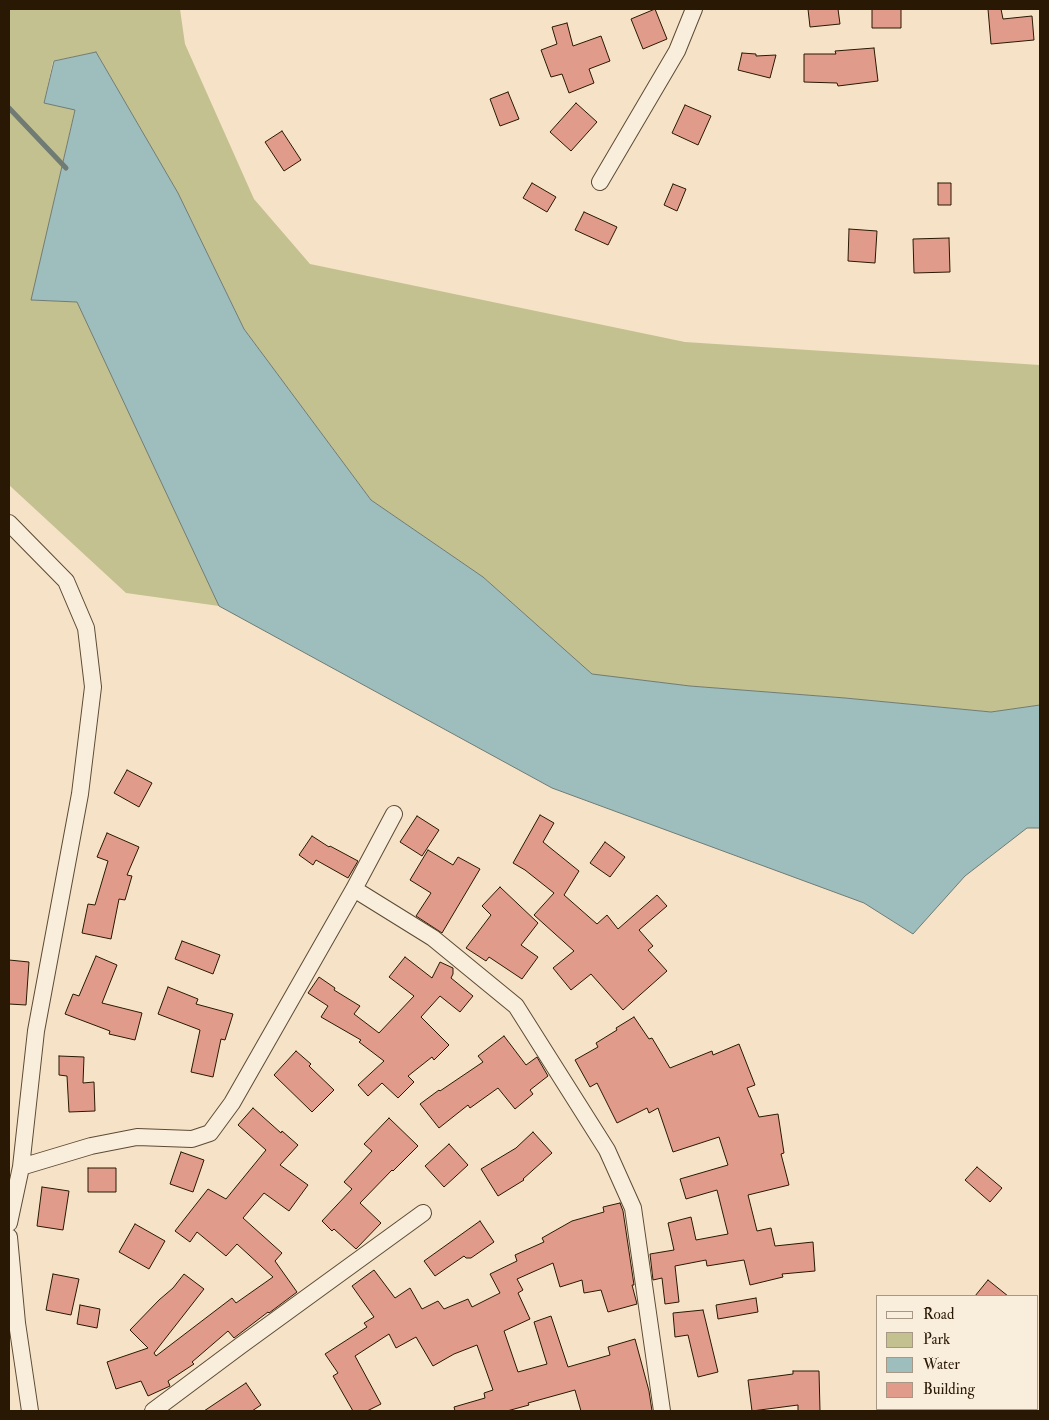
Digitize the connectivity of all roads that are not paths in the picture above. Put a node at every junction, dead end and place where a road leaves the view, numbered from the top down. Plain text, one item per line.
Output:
1 (694, 9) edge
2 (600, 182) dead end
3 (9, 523) edge
4 (394, 814) dead end
5 (354, 889) junction
6 (21, 1167) junction
7 (423, 1213) dead end
8 (9, 1222) edge
9 (9, 1237) edge
10 (30, 1411) edge
11 (153, 1411) edge
12 (662, 1411) edge

1 - 2 street
3 - 6 street
4 - 5 street
5 - 6 street
5 - 12 street
6 - 8 street
7 - 11 street
9 - 10 street

